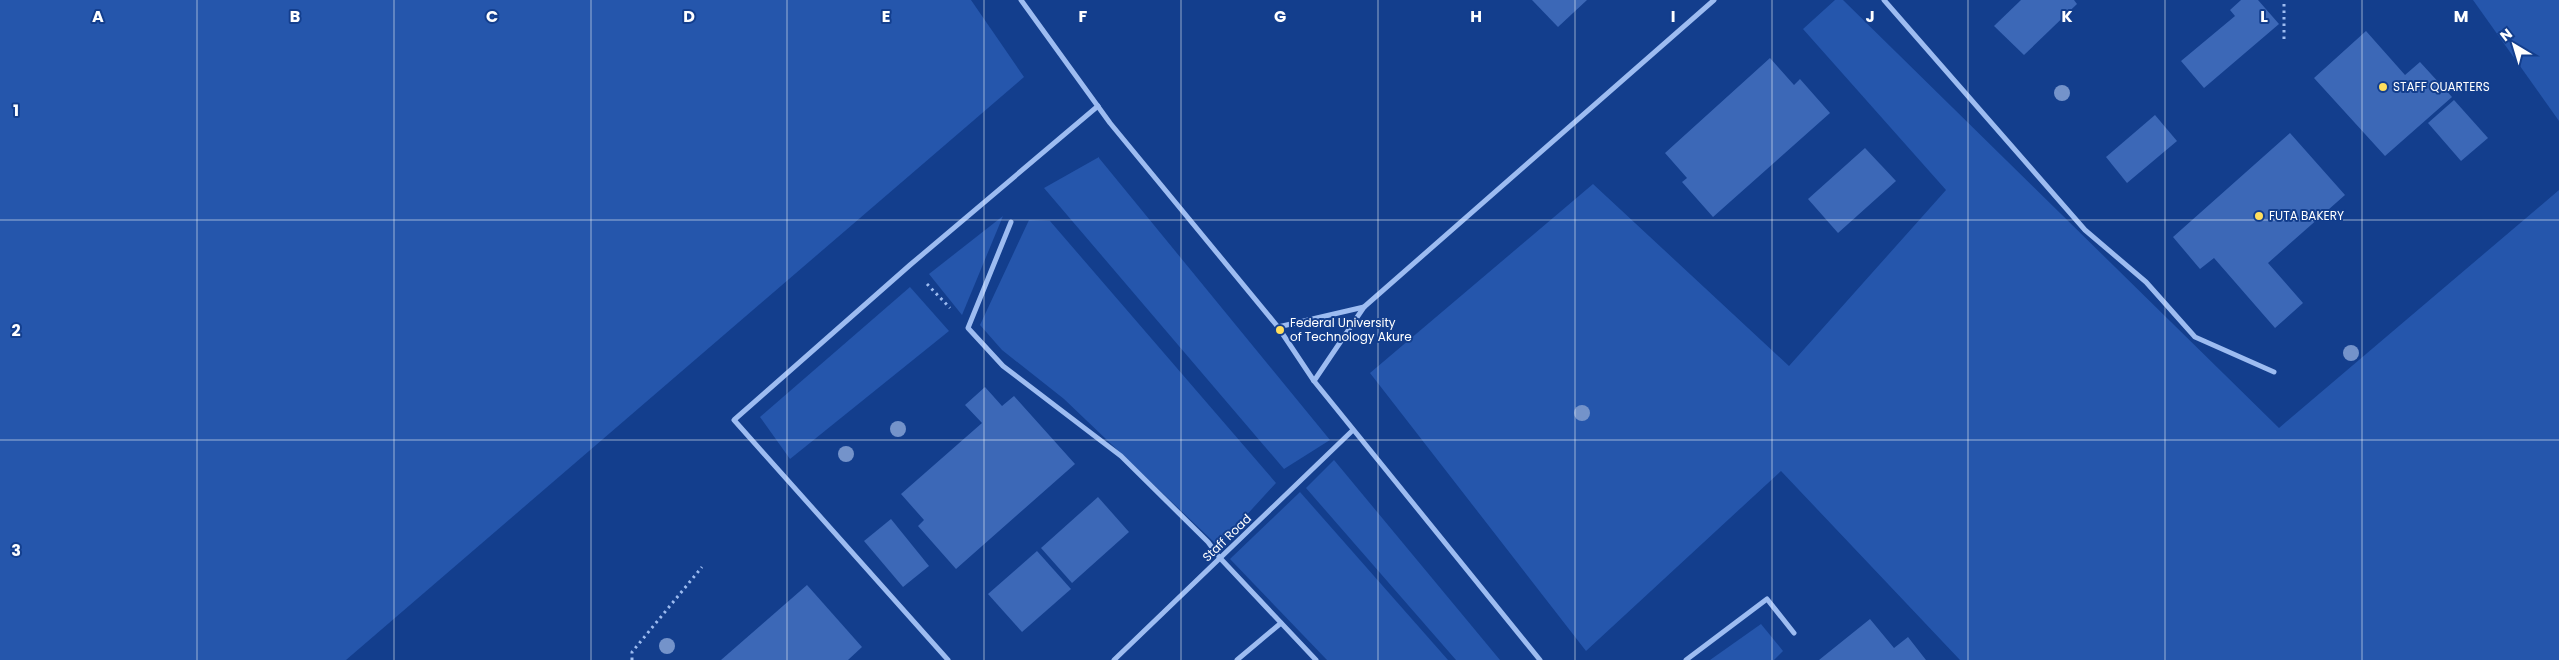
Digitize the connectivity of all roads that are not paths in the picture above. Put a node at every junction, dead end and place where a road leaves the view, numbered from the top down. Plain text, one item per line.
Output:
1 (1021, 0) edge
2 (1714, 0) edge
3 (1884, 0) edge
4 (1098, 106) junction
5 (1011, 222) dead end
6 (1364, 307) junction
7 (1278, 327) junction
8 (2274, 372) dead end
9 (1314, 381) junction
10 (1353, 430) junction
11 (1220, 558) junction
12 (1281, 623) junction
13 (1794, 633) dead end
14 (948, 660) edge
15 (1114, 660) edge
16 (1237, 660) edge
17 (1316, 660) edge
18 (1540, 660) edge
19 (1686, 660) edge

1 - 4 street
2 - 6 street
3 - 8 street
4 - 7 street
4 - 14 street
5 - 11 street
6 - 7 street
6 - 9 street
7 - 9 street
9 - 10 street
10 - 11 street, Staff Road
10 - 18 street
11 - 12 street
11 - 15 street, Staff Road
12 - 16 street
12 - 17 street
13 - 19 street

